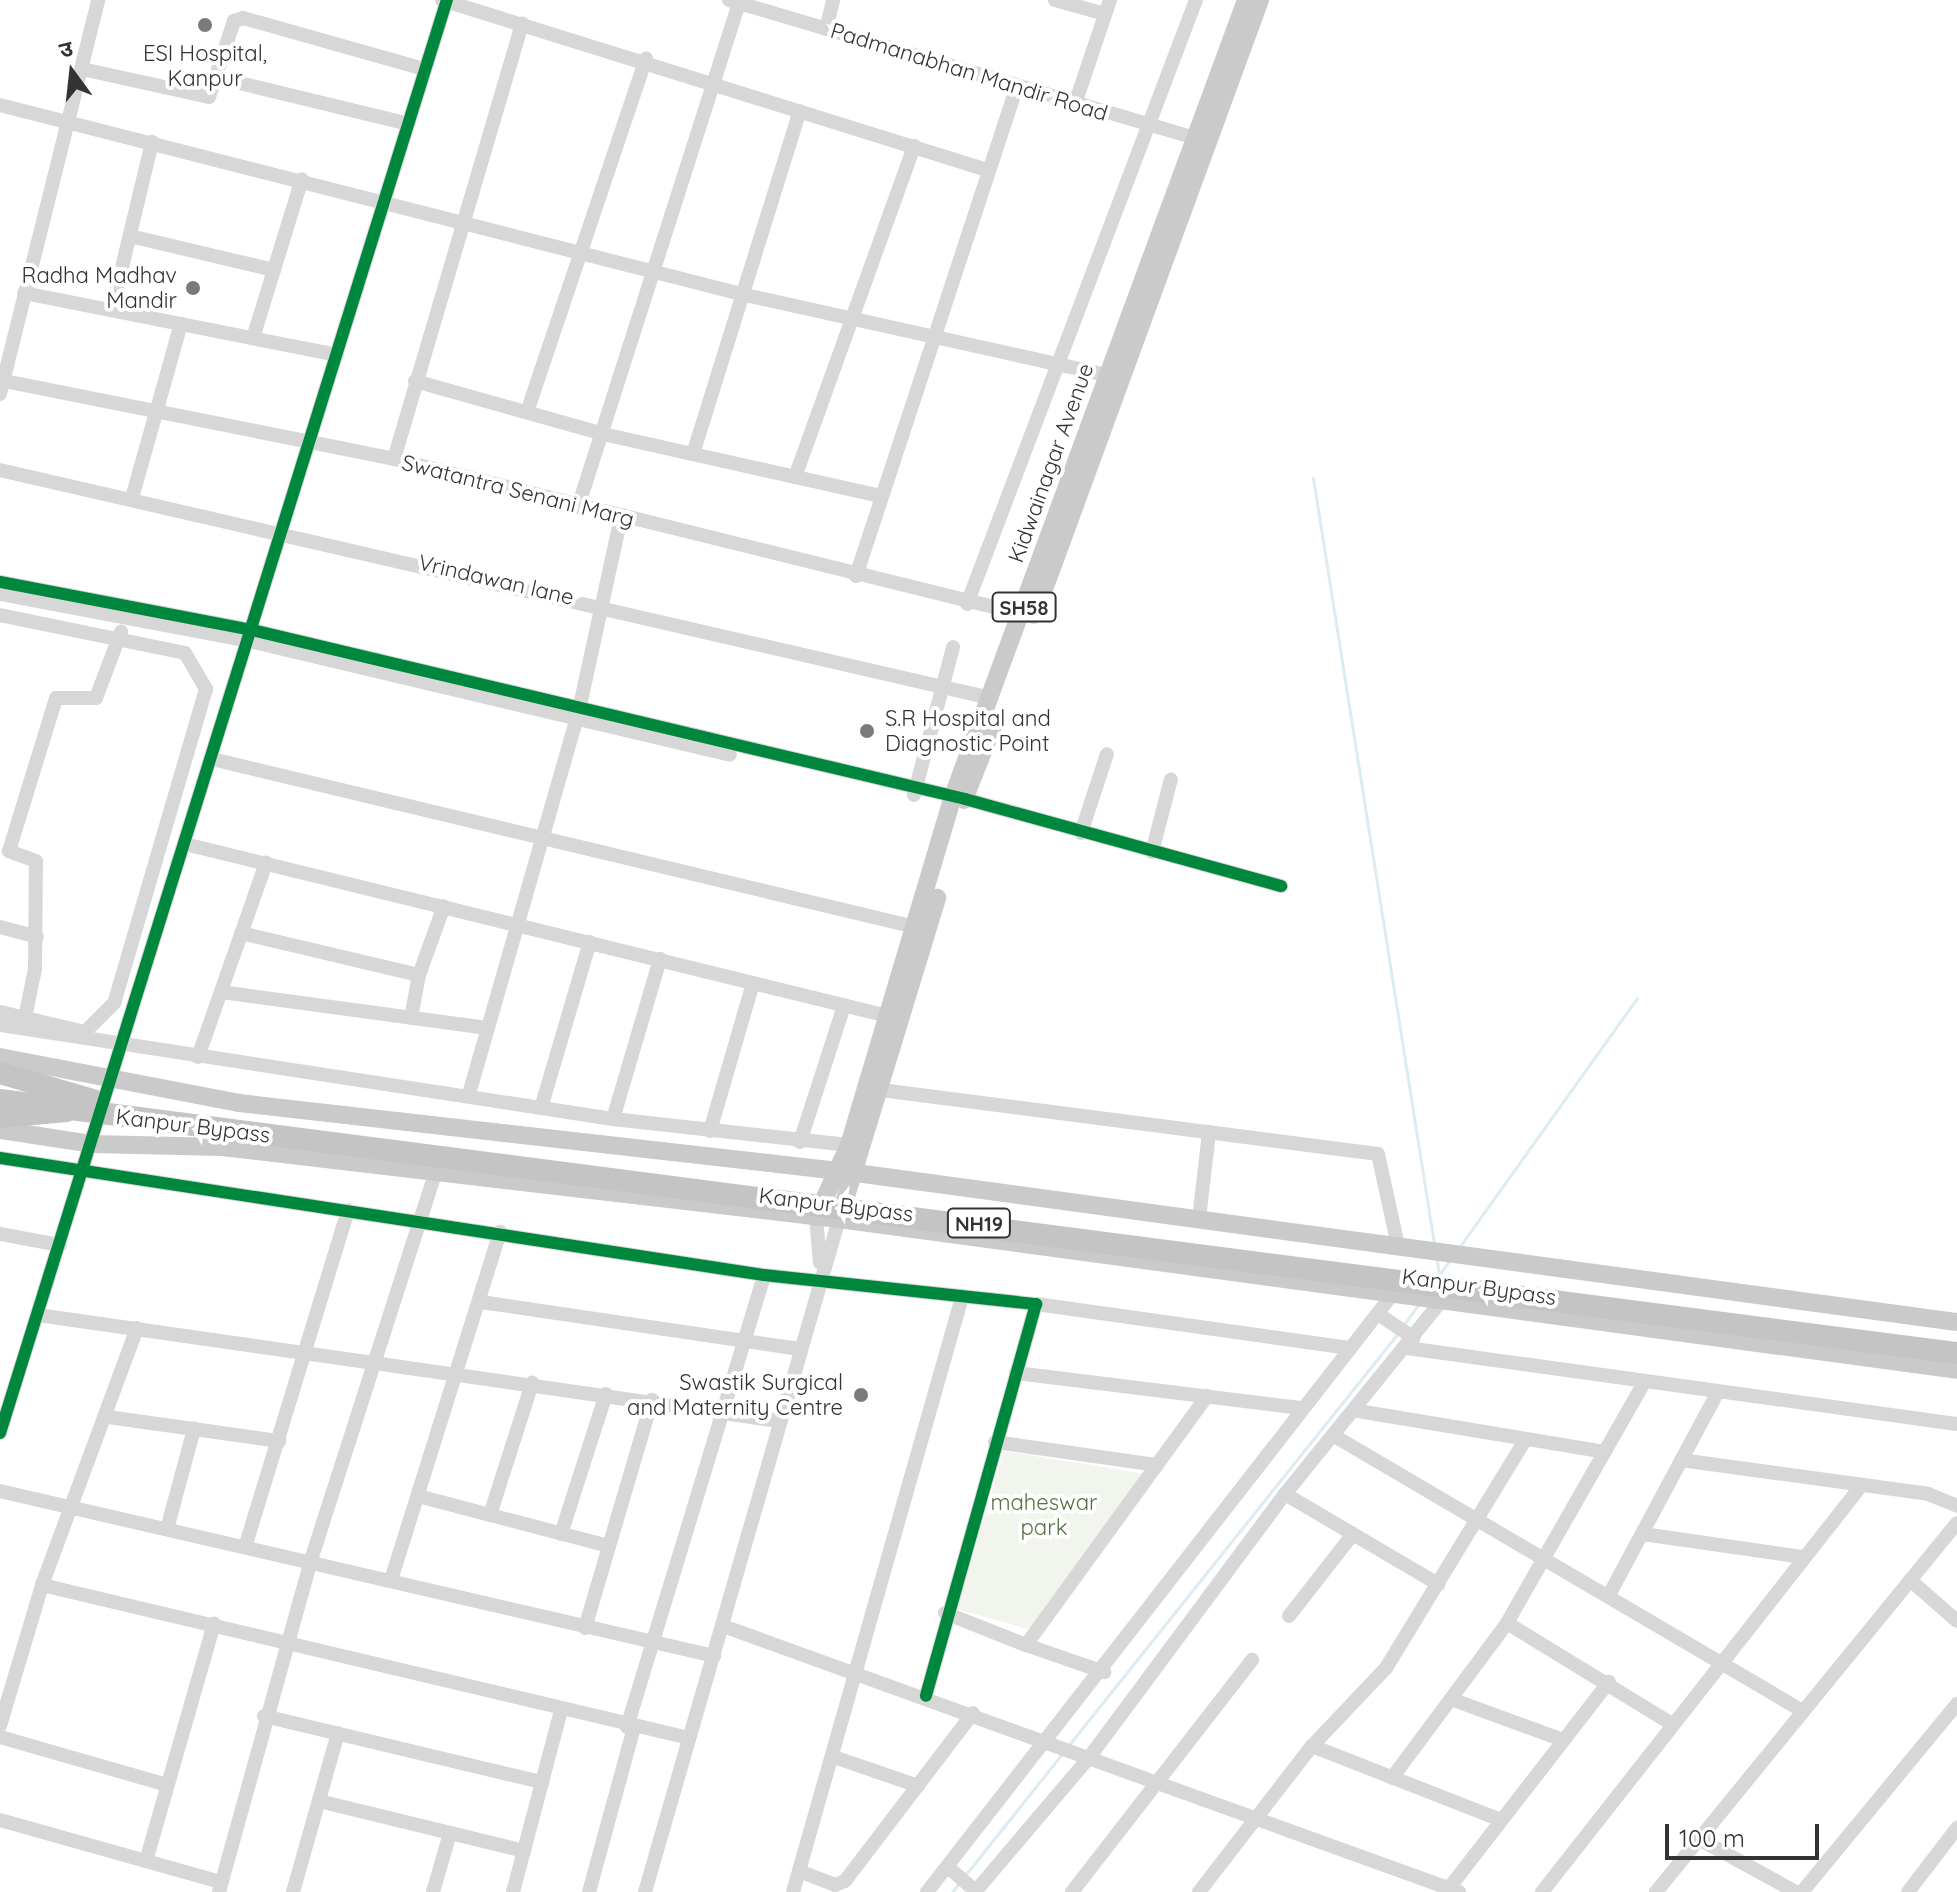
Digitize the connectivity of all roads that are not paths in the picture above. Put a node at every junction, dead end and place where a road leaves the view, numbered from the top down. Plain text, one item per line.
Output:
1 (98, 0) edge
2 (445, 0) edge
3 (833, 0) edge
4 (1055, 0) edge
5 (1196, 0) edge
6 (1246, 0) edge
7 (1260, 0) edge
8 (736, 1) edge
9 (1107, 7) edge
10 (522, 23) junction
11 (826, 29) junction
12 (646, 59) junction
13 (82, 69) junction
14 (425, 69) junction
15 (219, 78) junction
16 (716, 80) junction
17 (1017, 86) junction
18 (1075, 104) junction
19 (0, 105) edge
20 (800, 111) junction
21 (67, 124) junction
22 (409, 124) junction
23 (1151, 127) junction
24 (1201, 140) junction
25 (152, 142) junction
26 (914, 146) junction
27 (987, 170) junction
28 (302, 179) junction
29 (385, 201) junction
30 (460, 220) junction
31 (130, 236) junction
32 (585, 253) junction
33 (274, 270) junction
34 (658, 272) junction
35 (24, 293) junction
36 (741, 294) junction
37 (112, 309) junction
38 (853, 317) junction
39 (181, 324) junction
40 (929, 337) junction
41 (253, 338) junction
42 (337, 355) junction
43 (1060, 364) junction
44 (1115, 378) junction
45 (415, 381) junction
46 (1, 385) edge
47 (158, 412) junction
48 (527, 412) junction
49 (603, 434) junction
50 (311, 441) junction
51 (693, 454) junction
52 (394, 459) junction
53 (0, 470) edge
54 (795, 477) junction
55 (881, 496) junction
56 (132, 498) junction
57 (578, 507) junction
58 (621, 518) junction
59 (283, 530) junction
60 (856, 576) junction
61 (0, 582) edge
62 (0, 594) edge
63 (967, 604) junction
64 (604, 606) junction
65 (126, 612) junction
66 (0, 615) edge
67 (1028, 616) junction
68 (251, 635) junction
69 (119, 639) junction
70 (953, 647) dead end
71 (940, 687) junction
72 (991, 698) junction
73 (578, 716) junction
74 (1107, 754) dead end
75 (212, 759) junction
76 (1171, 779) dead end
77 (914, 792) junction
78 (962, 803) junction
79 (1081, 833) junction
80 (540, 839) junction
81 (185, 844) junction
82 (4, 850) edge
83 (1152, 852) junction
84 (266, 863) junction
85 (1281, 886) dead end
86 (444, 906) junction
87 (514, 923) junction
88 (0, 927) edge
89 (915, 927) junction
90 (241, 933) junction
91 (37, 937) junction
92 (590, 942) junction
93 (660, 959) junction
94 (419, 975) junction
95 (753, 983) junction
96 (221, 992) junction
97 (844, 1006) junction
98 (0, 1012) edge
99 (25, 1018) junction
100 (411, 1018) junction
101 (895, 1018) junction
102 (0, 1025) edge
103 (486, 1028) junction
104 (122, 1047) junction
105 (0, 1057) edge
106 (198, 1057) junction
107 (0, 1073) edge
108 (114, 1076) junction
109 (0, 1086) edge
110 (881, 1090) junction
111 (469, 1094) junction
112 (0, 1100) edge
113 (93, 1100) junction
114 (541, 1108) junction
115 (72, 1110) junction
116 (0, 1117) edge
117 (613, 1119) junction
118 (0, 1130) edge
119 (710, 1131) junction
120 (1209, 1132) junction
121 (800, 1142) junction
122 (93, 1144) junction
123 (849, 1145) junction
124 (0, 1158) edge
125 (436, 1171) junction
126 (847, 1172) junction
127 (82, 1174) junction
128 (348, 1210) junction
129 (816, 1217) junction
130 (420, 1219) junction
131 (839, 1219) junction
132 (1199, 1219) junction
133 (500, 1232) junction
134 (0, 1234) edge
135 (60, 1245) junction
136 (1398, 1246) junction
137 (819, 1272) junction
138 (764, 1275) junction
139 (1400, 1292) junction
140 (962, 1297) junction
141 (1438, 1298) junction
142 (481, 1302) junction
143 (1036, 1304) junction
144 (38, 1315) junction
145 (1382, 1317) junction
146 (1957, 1322) edge
147 (137, 1328) junction
148 (1957, 1338) edge
149 (1408, 1339) junction
150 (747, 1345) junction
151 (1351, 1348) junction
152 (800, 1349) junction
153 (309, 1351) junction
154 (1957, 1353) edge
155 (375, 1360) junction
156 (1957, 1370) edge
157 (461, 1373) junction
158 (1016, 1373) junction
159 (532, 1383) junction
160 (1644, 1383) junction
161 (606, 1394) junction
162 (1717, 1394) junction
163 (1207, 1396) junction
164 (652, 1400) junction
165 (1303, 1408) junction
166 (726, 1411) junction
167 (1358, 1411) junction
168 (108, 1417) junction
169 (779, 1421) junction
170 (1957, 1424) edge
171 (194, 1429) junction
172 (0, 1433) edge
173 (1336, 1437) junction
174 (1526, 1439) junction
175 (279, 1441) junction
176 (995, 1442) junction
177 (1605, 1452) junction
178 (1681, 1460) junction
179 (1157, 1465) junction
180 (1861, 1486) junction
181 (0, 1491) edge
182 (1285, 1494) junction
183 (418, 1496) junction
184 (69, 1506) junction
185 (1957, 1506) edge
186 (490, 1515) junction
187 (1479, 1519) junction
188 (1957, 1523) edge
189 (167, 1529) junction
190 (561, 1534) junction
191 (1353, 1534) junction
192 (1643, 1534) junction
193 (246, 1544) junction
194 (608, 1546) junction
195 (1802, 1557) junction
196 (311, 1560) junction
197 (1546, 1560) junction
198 (391, 1580) junction
199 (1910, 1580) junction
200 (1438, 1584) junction
201 (42, 1585) junction
202 (1609, 1595) junction
203 (945, 1613) junction
204 (1289, 1616) dead end
205 (1957, 1621) edge
206 (1507, 1623) junction
207 (214, 1624) junction
208 (723, 1626) junction
209 (585, 1628) junction
210 (287, 1640) junction
211 (1026, 1645) junction
212 (655, 1646) junction
213 (714, 1656) junction
214 (1252, 1660) dead end
215 (1723, 1662) junction
216 (861, 1670) junction
217 (1104, 1672) junction
218 (1609, 1682) junction
219 (926, 1696) junction
220 (1451, 1699) junction
221 (1957, 1704) edge
222 (561, 1710) junction
223 (1801, 1710) junction
224 (973, 1713) junction
225 (264, 1716) junction
226 (1672, 1724) junction
227 (0, 1726) edge
228 (631, 1727) junction
229 (338, 1733) junction
230 (0, 1737) edge
231 (689, 1738) junction
232 (1563, 1740) junction
233 (1056, 1742) junction
234 (1312, 1746) junction
235 (1087, 1754) junction
236 (834, 1757) junction
237 (1392, 1778) junction
238 (1159, 1781) junction
239 (542, 1782) junction
240 (167, 1785) junction
241 (918, 1786) junction
242 (319, 1801) junction
243 (1262, 1819) junction
244 (0, 1820) edge
245 (1501, 1820) junction
246 (1957, 1828) edge
247 (450, 1833) junction
248 (1699, 1839) junction
249 (524, 1851) junction
250 (146, 1861) junction
251 (951, 1869) junction
252 (799, 1871) junction
253 (220, 1887) edge
254 (974, 1890) edge
255 (1202, 1891) edge
256 (1452, 1891) edge
257 (293, 1892) edge
258 (433, 1892) edge
259 (513, 1892) edge
260 (589, 1892) edge
261 (645, 1892) edge
262 (793, 1892) edge
263 (927, 1892) edge
264 (1072, 1892) edge
265 (1542, 1892) edge
266 (1656, 1892) edge
267 (1799, 1892) edge
268 (1908, 1892) edge

1 - 13 street
2 - 10 street
2 - 14 street
3 - 11 street
4 - 9 street
5 - 23 street
6 - 24 main road, Kidwainagar Avenue / SH58
7 - 24 main road, Kidwainagar Avenue / SH58
8 - 11 street, Padmanabhan Mandir Road
8 - 16 street
9 - 18 street
10 - 12 street
10 - 30 street
11 - 17 street, Padmanabhan Mandir Road
12 - 16 street
12 - 32 street
13 - 15 street
13 - 21 street
14 - 15 street
14 - 22 street
15 - 22 street
16 - 20 street
16 - 34 street
17 - 18 street, Padmanabhan Mandir Road
17 - 27 street
18 - 23 street, Padmanabhan Mandir Road
19 - 21 street
20 - 26 street
20 - 36 street
21 - 25 street
21 - 35 street
22 - 29 street
23 - 24 street, Padmanabhan Mandir Road
23 - 43 street
24 - 44 main road, Kidwainagar Avenue / SH58
25 - 28 street
25 - 31 street
26 - 27 street
26 - 38 street
27 - 40 street
28 - 29 street
28 - 33 street
29 - 30 street
29 - 42 street
30 - 32 street
30 - 45 street
31 - 33 street
31 - 37 street
32 - 34 street
32 - 48 street
33 - 41 street
34 - 36 street
34 - 49 street
35 - 37 street
35 - 46 street
36 - 38 street
36 - 51 street
37 - 39 street
38 - 40 street
38 - 54 street
39 - 41 street
39 - 47 street
40 - 43 street
40 - 55 street
41 - 42 street
42 - 50 street
43 - 44 street
43 - 63 street
44 - 67 main road, Kidwainagar Avenue / SH58
45 - 48 street
45 - 52 street
46 - 47 street, Swatantra Senani Marg
47 - 50 street, Swatantra Senani Marg
47 - 56 street
48 - 49 street
49 - 51 street
49 - 57 street
50 - 52 street, Swatantra Senani Marg
50 - 59 street
51 - 54 street
52 - 57 street, Swatantra Senani Marg
53 - 56 street, Vrindawan lane
54 - 55 street
55 - 60 street
56 - 59 street, Vrindawan lane
57 - 58 street, Swatantra Senani Marg
58 - 60 street, Swatantra Senani Marg
58 - 64 street
59 - 64 street, Vrindawan lane
59 - 68 street
60 - 63 street, Swatantra Senani Marg
61 - 65 street
62 - 65 street
63 - 67 street, Swatantra Senani Marg
64 - 71 street, Vrindawan lane
64 - 73 street
65 - 68 street
65 - 69 street
66 - 69 street
67 - 72 main road, Kidwainagar Avenue / SH58
67 - 78 main road, Kidwainagar Avenue / SH58
68 - 73 street
68 - 75 street
69 - 82 street
69 - 99 street
70 - 71 street
71 - 72 street, Vrindawan lane
71 - 77 street
72 - 78 main road, Kidwainagar Avenue / SH58
73 - 77 street
73 - 80 street
74 - 79 street
75 - 80 street
75 - 81 street
76 - 83 street
77 - 78 street
78 - 79 street
78 - 89 main road, Kidwainagar Avenue / SH58
78 - 101 main road, Kidwainagar Avenue / SH58
79 - 83 street
80 - 87 street
80 - 89 street
81 - 84 street
81 - 104 street
82 - 91 street
83 - 85 street
84 - 86 street
84 - 90 street
86 - 87 street
86 - 94 street
87 - 92 street
87 - 103 street
88 - 91 street
89 - 101 main road, Kidwainagar Avenue / SH58
90 - 94 street
90 - 96 street
91 - 99 street
92 - 93 street
92 - 114 street
93 - 95 street
93 - 117 street
94 - 100 street
95 - 97 street
95 - 119 street
96 - 100 street
96 - 106 street
97 - 101 street
97 - 121 street
98 - 99 street
100 - 103 street
101 - 110 main road, Kidwainagar Avenue / SH58
101 - 123 main road, Kidwainagar Avenue / SH58
102 - 104 street
103 - 111 street
104 - 106 street
104 - 108 street
105 - 108 main road
106 - 111 street
107 - 113 highway
108 - 122 street
108 - 126 main road
109 - 113 highway, Kanpur Bypass / NH19
110 - 120 street
110 - 126 main road, Kidwainagar Avenue / SH58
111 - 114 street
112 - 115 highway, Kanpur Bypass / NH19, bridge
113 - 148 highway, Kanpur Bypass / NH19
114 - 117 street
115 - 116 highway, bridge
115 - 154 highway, Kanpur Bypass / NH19, bridge
117 - 119 street
118 - 122 main road
119 - 121 street
120 - 132 street
120 - 136 street
121 - 123 street
122 - 125 main road
122 - 127 street
123 - 126 main road, Kidwainagar Avenue / SH58
124 - 127 street
125 - 129 main road
125 - 130 street
126 - 129 main road, Kidwainagar Avenue / SH58
126 - 131 main road, Kidwainagar Avenue / SH58
126 - 132 main road
127 - 128 street
127 - 135 street
128 - 130 street
128 - 153 street
129 - 131 main road
129 - 137 street
130 - 133 street
130 - 155 street
131 - 137 street
131 - 139 main road
132 - 136 main road
133 - 138 street
133 - 142 street
134 - 135 street
135 - 144 street
136 - 146 main road
137 - 138 street
137 - 140 street
137 - 152 street
138 - 150 street
139 - 141 main road
139 - 145 street
140 - 143 street
140 - 216 street
141 - 149 street
141 - 156 main road
142 - 150 street
142 - 157 street
143 - 151 street
143 - 158 street
144 - 147 street
144 - 172 street
145 - 149 street
145 - 151 street
147 - 153 street
147 - 168 street
149 - 160 street
149 - 167 street
150 - 152 street
150 - 166 street
151 - 165 street
152 - 169 street
153 - 155 street
153 - 175 street
155 - 157 street
155 - 196 street
157 - 159 street
157 - 183 street
158 - 163 street
158 - 176 street
159 - 161 street
159 - 186 street
160 - 162 street
160 - 177 street
161 - 164 street
161 - 190 street
162 - 170 street
162 - 178 street
163 - 165 street
163 - 179 street
164 - 166 street
164 - 194 street
165 - 217 street
166 - 169 street
166 - 212 street
167 - 173 street
167 - 174 street
168 - 171 street
168 - 184 street
169 - 208 street
171 - 175 street
171 - 189 street
173 - 182 street
173 - 187 street
174 - 177 street
174 - 187 street
175 - 193 street
176 - 179 street
176 - 203 street
177 - 197 street
178 - 180 street
178 - 192 street
179 - 211 street
180 - 185 street
180 - 195 street
181 - 184 street
182 - 191 street
182 - 235 street
183 - 186 street
183 - 198 street
184 - 189 street
184 - 201 street
186 - 190 street
187 - 197 street
187 - 200 street
188 - 199 street
189 - 193 street
190 - 194 street
191 - 200 street
191 - 204 street
192 - 195 street
192 - 202 street
193 - 196 street
194 - 209 street
195 - 215 street
196 - 198 street
196 - 210 street
197 - 202 street
197 - 206 street
198 - 209 street
199 - 205 street
199 - 223 street
200 - 234 street
201 - 207 street
201 - 227 street
202 - 215 street
203 - 211 street
203 - 219 street
206 - 218 street
206 - 220 street
207 - 210 street
207 - 240 street
208 - 213 street
208 - 216 street
209 - 212 street
210 - 222 street
210 - 225 street
211 - 217 street
212 - 213 street
212 - 228 street
213 - 231 street
214 - 238 street
215 - 223 street
215 - 226 street
216 - 219 street
216 - 236 street
217 - 233 street
218 - 226 street
218 - 232 street
219 - 224 street
220 - 232 street
220 - 237 street
221 - 267 street
222 - 228 street
222 - 239 street
223 - 248 street
224 - 233 street
224 - 241 street
225 - 229 street
225 - 253 street
226 - 265 street
228 - 231 street
228 - 260 street
229 - 239 street
229 - 242 street
230 - 240 street
231 - 261 street
232 - 245 street
233 - 235 street
233 - 251 street
234 - 237 street
234 - 243 street
235 - 238 street
235 - 254 street
236 - 241 street
236 - 252 street
237 - 245 street
238 - 243 street
238 - 264 street
239 - 249 street
240 - 250 street
241 - 252 street
242 - 247 street
242 - 257 street
243 - 255 street
243 - 256 street
244 - 250 street
245 - 256 street
246 - 268 street
247 - 249 street
247 - 258 street
248 - 266 street
248 - 267 street
249 - 259 street
250 - 253 street
251 - 254 street
251 - 263 street
252 - 262 street

